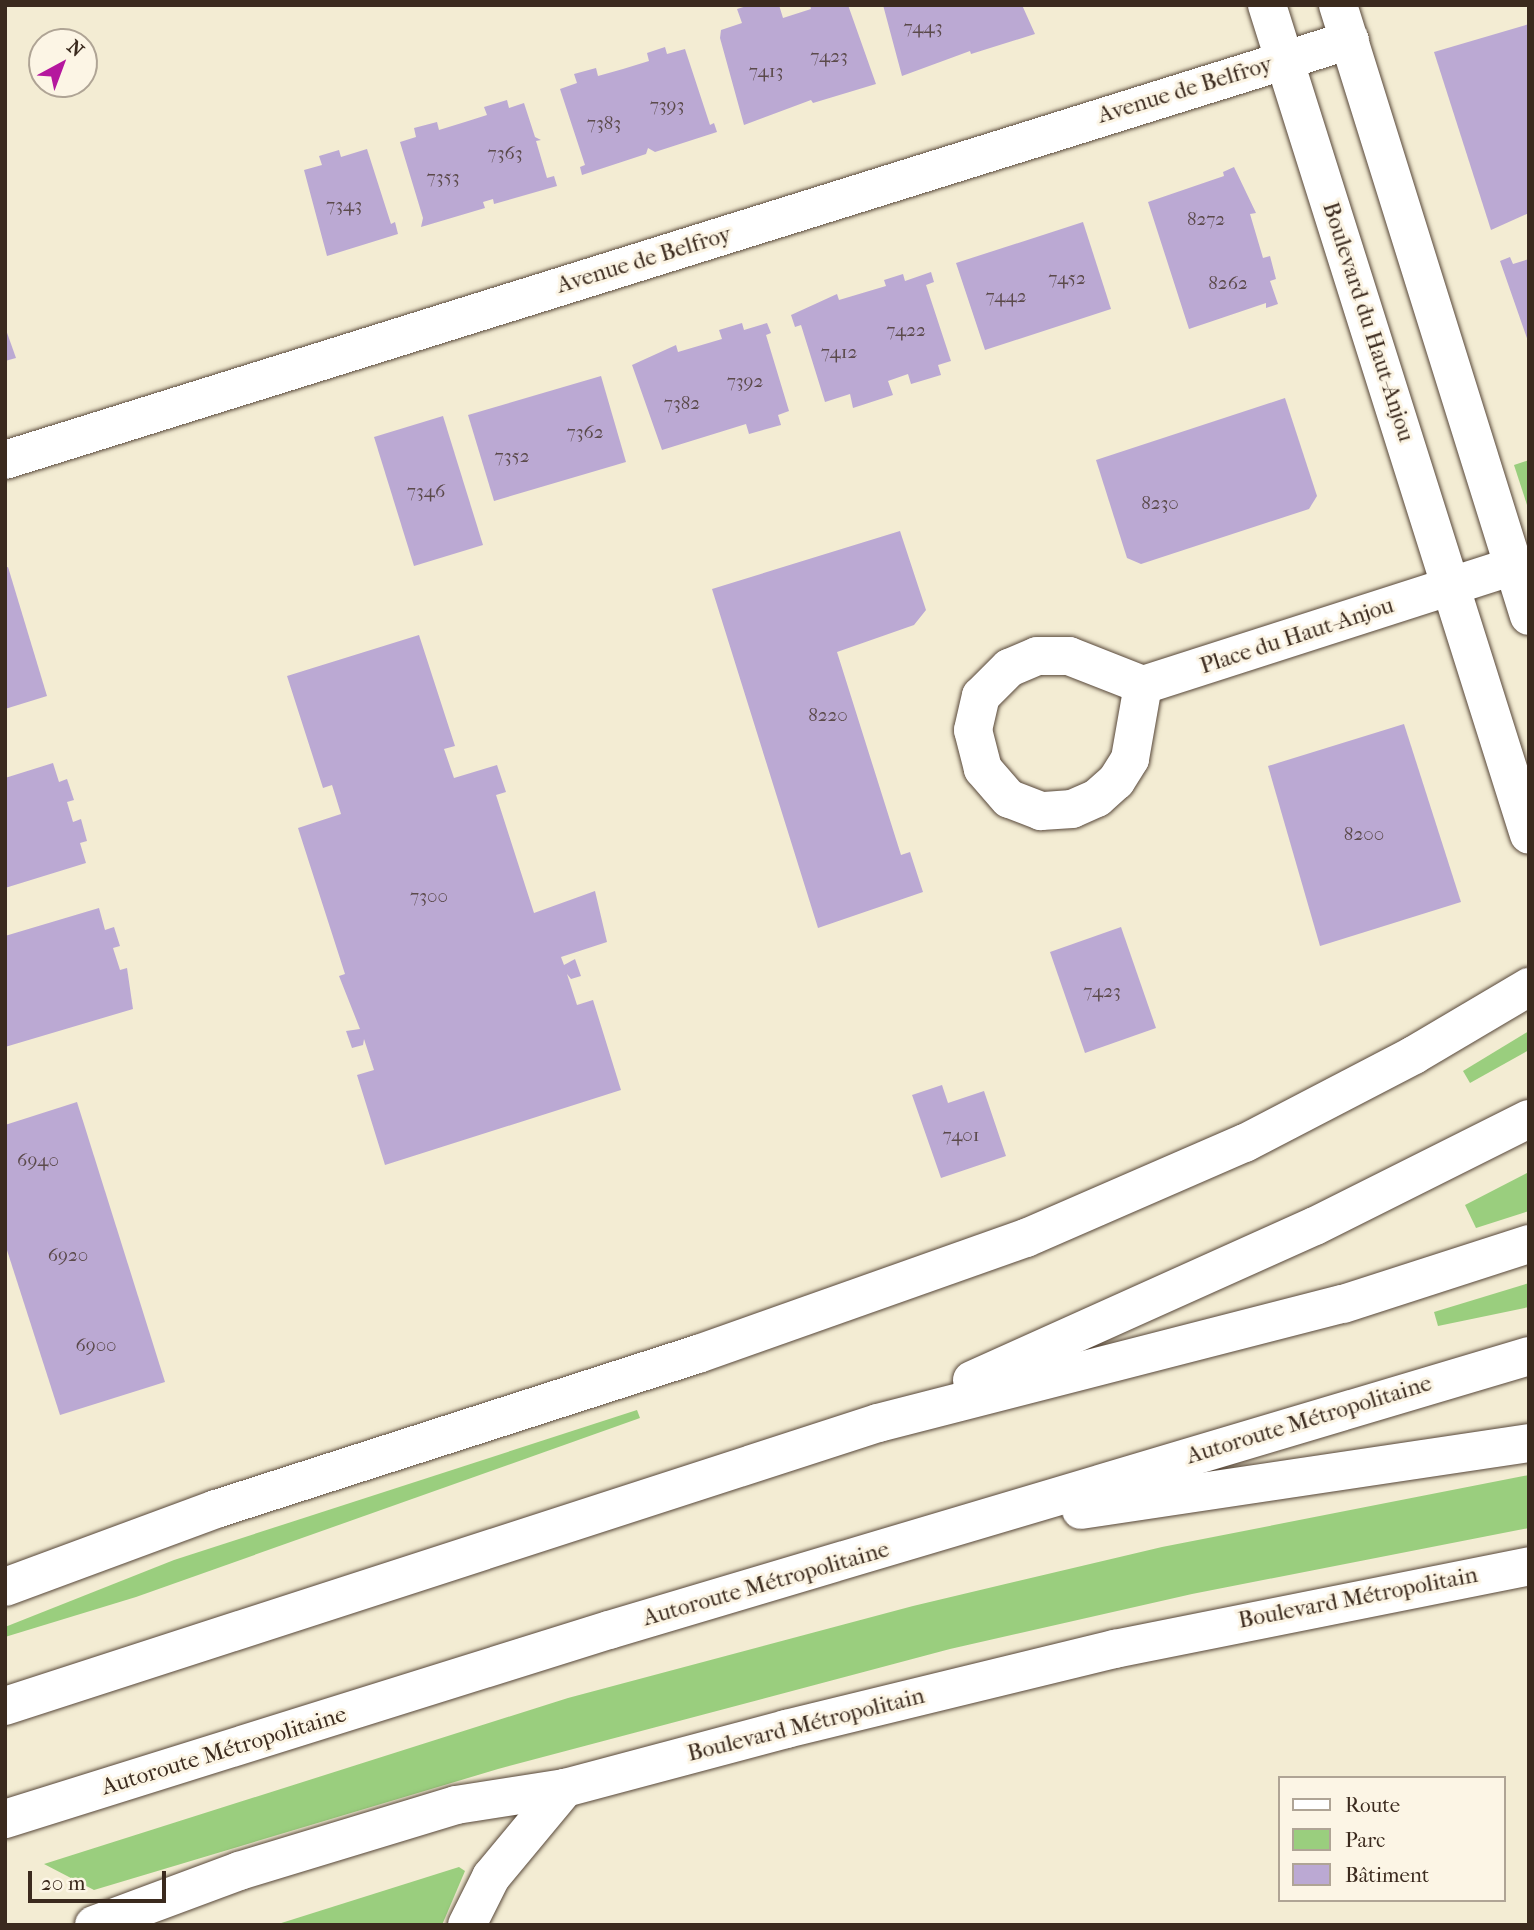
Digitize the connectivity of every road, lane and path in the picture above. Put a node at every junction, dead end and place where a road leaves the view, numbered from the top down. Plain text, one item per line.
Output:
1 (1266, 5) edge
2 (1344, 22) edge
3 (1283, 59) junction
4 (5, 460) edge
5 (1513, 566) junction
6 (1451, 586) junction
7 (1529, 616) edge
8 (1143, 685) junction
9 (1529, 835) edge
10 (1529, 987) edge
11 (1529, 1119) edge
12 (1529, 1244) edge
13 (1529, 1356) edge
14 (878, 1423) junction
15 (1529, 1443) edge
16 (958, 1529) junction
17 (1529, 1566) edge
18 (5, 1587) edge
19 (5, 1706) edge
20 (565, 1788) junction
21 (5, 1819) edge
22 (148, 1919) edge
23 (94, 1925) edge
24 (467, 1925) edge

1 - 3 main road, Boulevard du Haut-Anjou
2 - 3 main road
2 - 5 main road
3 - 4 main road, Avenue de Belfroy
3 - 6 main road, Boulevard du Haut-Anjou
5 - 6 main road
5 - 7 main road
6 - 8 main road, Place du Haut-Anjou
6 - 9 main road, Boulevard du Haut-Anjou
8 - 8 main road
10 - 18 main road
11 - 14 main road
12 - 14 main road
13 - 16 main road, Autoroute Métropolitaine
14 - 19 main road
15 - 16 main road
16 - 21 main road, Autoroute Métropolitaine
17 - 20 main road, Boulevard Métropolitain
20 - 22 main road, Boulevard Métropolitain
20 - 24 main road
22 - 23 main road, Boulevard Métropolitain

